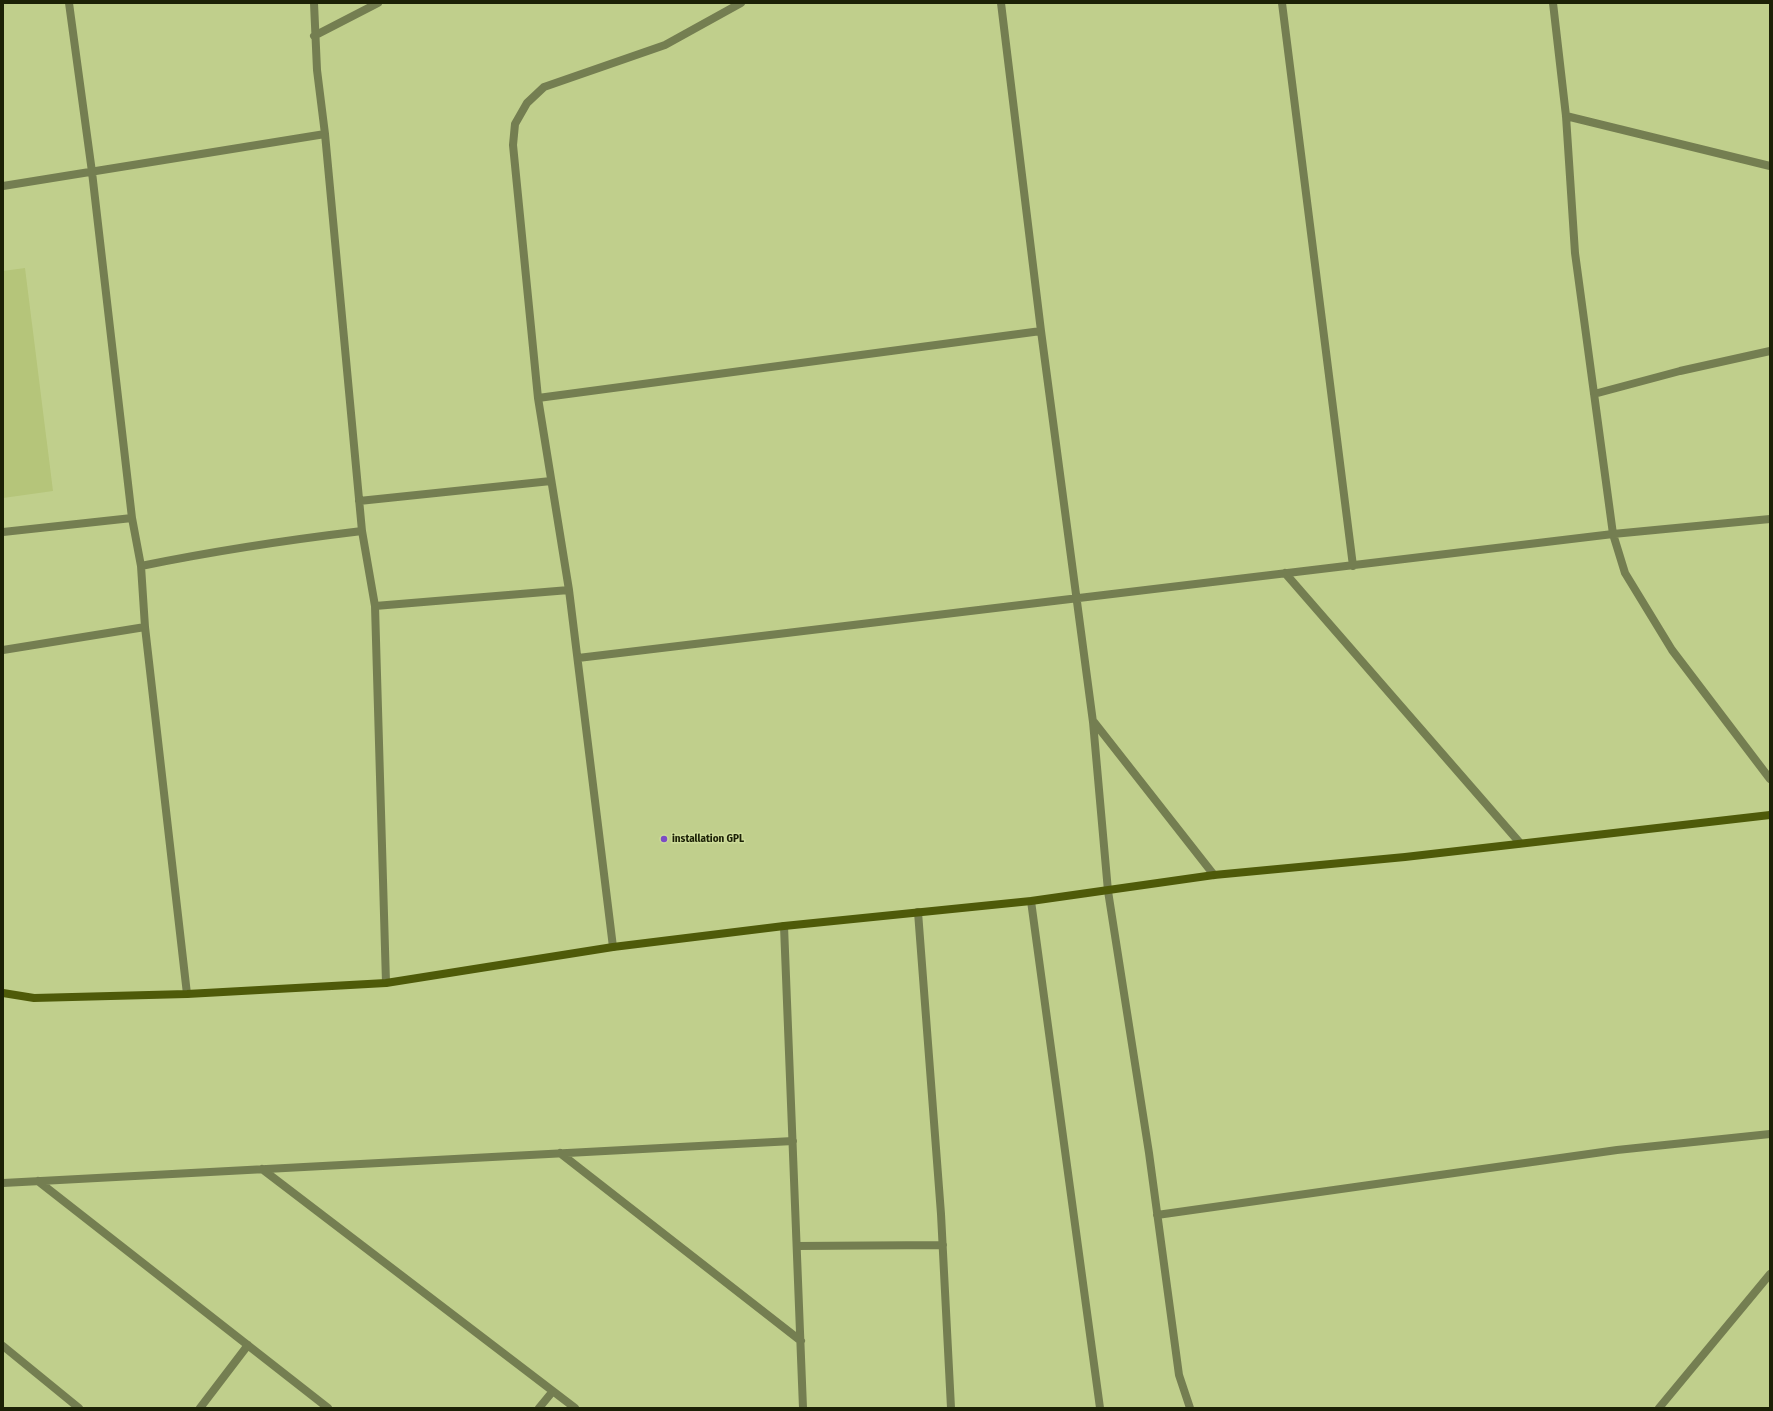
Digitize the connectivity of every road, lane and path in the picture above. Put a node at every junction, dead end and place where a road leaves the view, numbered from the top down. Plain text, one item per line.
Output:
1 (70, 3) edge
2 (314, 3) edge
3 (378, 3) edge
4 (741, 3) edge
5 (1001, 3) edge
6 (1282, 3) edge
7 (1553, 3) edge
8 (314, 36) junction
9 (1566, 116) junction
10 (325, 134) junction
11 (1770, 166) edge
12 (92, 172) junction
13 (3, 186) edge
14 (1041, 331) junction
15 (1770, 351) edge
16 (1594, 394) junction
17 (538, 398) junction
18 (551, 481) junction
19 (359, 501) junction
20 (132, 518) junction
21 (1770, 519) edge
22 (362, 531) junction
23 (3, 532) edge
24 (1613, 534) junction
25 (140, 566) junction
26 (1353, 566) junction
27 (1285, 573) junction
28 (569, 590) junction
29 (1078, 599) junction
30 (375, 606) junction
31 (145, 627) junction
32 (3, 650) edge
33 (578, 658) junction
34 (1093, 722) junction
35 (1770, 779) edge
36 (1770, 815) edge
37 (1520, 843) junction
38 (1214, 875) junction
39 (1108, 891) junction
40 (1031, 901) junction
41 (918, 912) junction
42 (784, 926) junction
43 (613, 947) junction
44 (386, 983) junction
45 (3, 993) edge
46 (187, 994) junction
47 (1770, 1134) edge
48 (792, 1141) junction
49 (560, 1153) junction
50 (262, 1169) junction
51 (38, 1181) junction
52 (3, 1183) edge
53 (1156, 1215) junction
54 (943, 1245) junction
55 (797, 1246) junction
56 (1770, 1274) edge
57 (800, 1341) junction
58 (248, 1345) junction
59 (3, 1346) edge
60 (552, 1391) junction
61 (79, 1408) edge
62 (200, 1408) edge
63 (328, 1408) edge
64 (539, 1408) edge
65 (575, 1408) edge
66 (803, 1408) edge
67 (951, 1408) edge
68 (1100, 1408) edge
69 (1190, 1408) edge
70 (1659, 1408) edge

1 - 12 street
2 - 8 street
3 - 8 street
4 - 17 street
5 - 14 street
6 - 26 street
7 - 9 street
8 - 10 street
9 - 11 street
9 - 16 street
10 - 12 street
10 - 19 street
12 - 13 street
12 - 20 street
14 - 17 street
14 - 29 street
15 - 16 street
16 - 24 street
17 - 18 street
18 - 19 street
18 - 28 street
19 - 22 street
20 - 23 street
20 - 25 street
21 - 24 street
22 - 25 street
22 - 30 street
24 - 26 street
24 - 35 street
25 - 31 street
26 - 27 street
27 - 29 street
27 - 37 street
28 - 30 street
28 - 33 street
29 - 33 street
29 - 34 street
30 - 44 street
31 - 32 street
31 - 46 street
33 - 43 street
34 - 38 street
34 - 39 street
36 - 37 main road
37 - 38 main road
38 - 39 main road
39 - 40 main road
39 - 53 street
40 - 41 main road
40 - 68 street
41 - 42 main road
41 - 54 street
42 - 43 main road
42 - 48 street
43 - 44 main road
44 - 46 main road
45 - 46 main road
47 - 53 street
48 - 49 street
48 - 55 street
49 - 50 street
49 - 57 street
50 - 51 street
50 - 60 street
51 - 52 street
51 - 58 street
53 - 69 street
54 - 55 street
54 - 67 street
55 - 57 street
56 - 70 street
57 - 66 street
58 - 62 street
58 - 63 street
59 - 61 street
60 - 64 street
60 - 65 street

